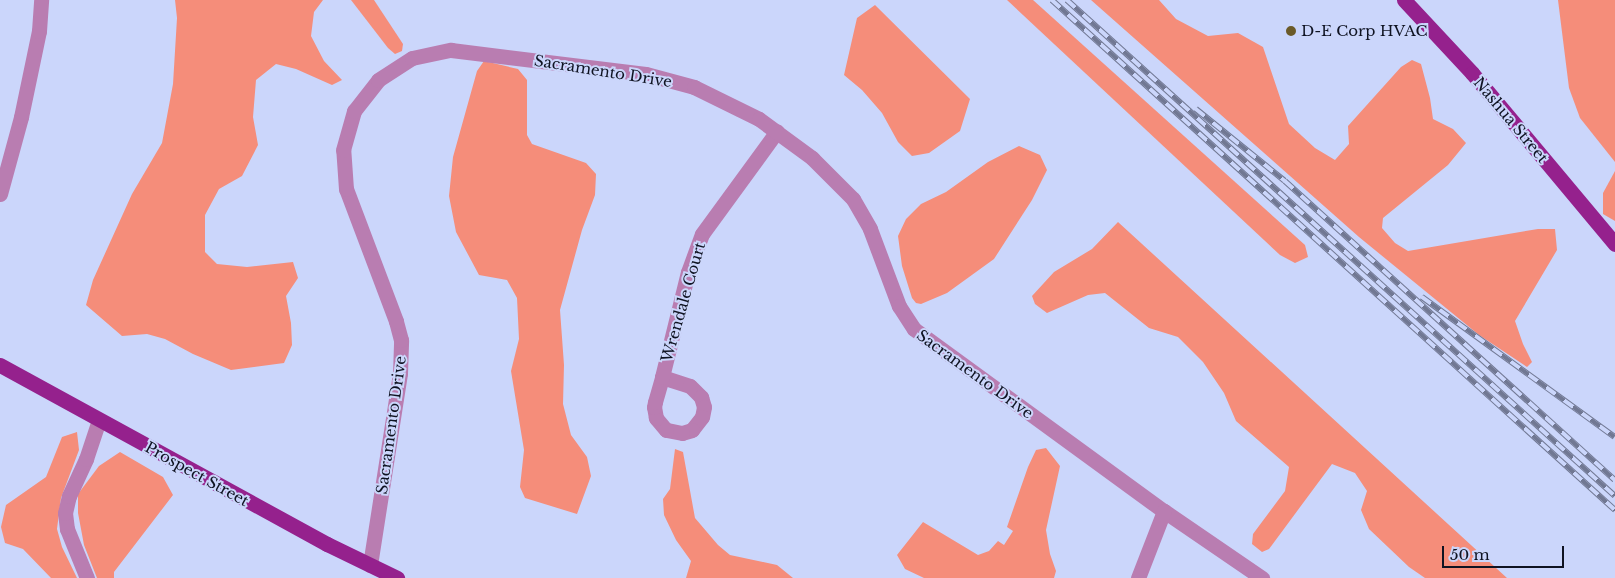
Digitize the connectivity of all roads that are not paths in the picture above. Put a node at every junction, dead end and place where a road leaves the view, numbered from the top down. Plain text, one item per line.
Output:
1 (41, 0) edge
2 (1404, 0) edge
3 (777, 131) junction
4 (0, 194) edge
5 (1615, 244) edge
6 (0, 365) edge
7 (662, 376) dead end
8 (99, 420) junction
9 (1164, 511) junction
10 (370, 565) junction
11 (87, 578) edge
12 (397, 578) edge
13 (1138, 578) edge
14 (1262, 578) edge

1 - 4 street
2 - 5 main road, Nashua Street
3 - 7 street, Wrendale Court
3 - 9 street, Sacramento Drive
3 - 10 street, Sacramento Drive
6 - 8 main road, Prospect Street
8 - 10 main road, Prospect Street
8 - 11 street
9 - 13 street
9 - 14 street, Sacramento Drive
10 - 12 main road, Prospect Street

